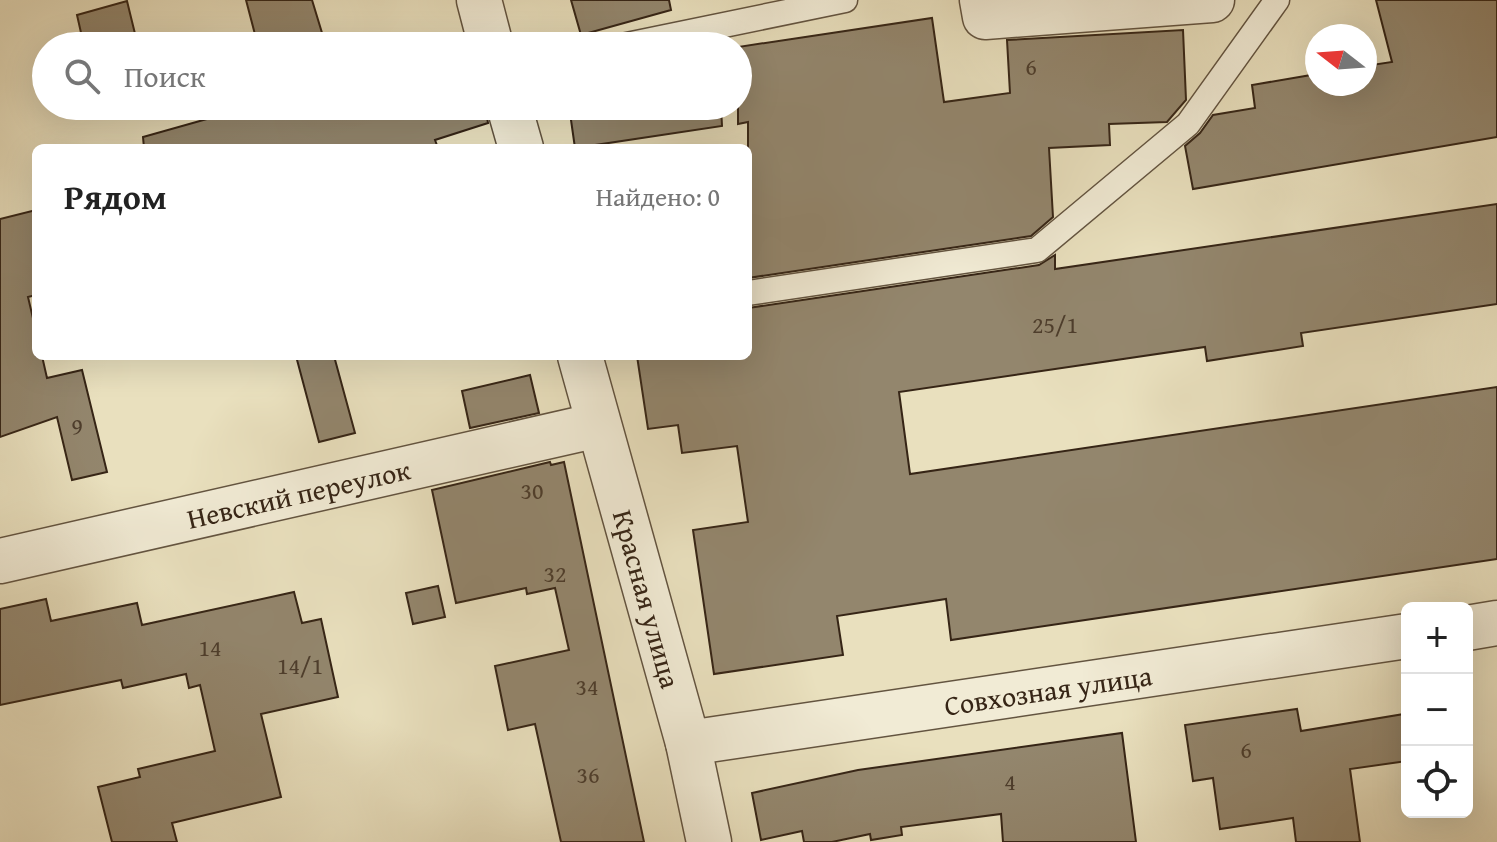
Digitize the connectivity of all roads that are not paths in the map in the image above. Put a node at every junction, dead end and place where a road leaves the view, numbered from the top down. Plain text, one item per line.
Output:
1 (479, 0) edge
2 (845, 0) edge
3 (982, 0) edge
4 (1212, 0) edge
5 (1277, 0) edge
6 (487, 32) edge
7 (690, 32) edge
8 (513, 120) edge
9 (520, 144) edge
10 (752, 292) edge
11 (581, 360) edge
12 (598, 425) junction
13 (0, 561) edge
14 (1497, 623) edge
15 (1473, 627) edge
16 (1401, 637) edge
17 (688, 743) junction
18 (709, 842) edge

1 - 6 street
2 - 7 lane
3 - 4 street
5 - 10 lane
8 - 9 street
11 - 12 street, Красная улица
12 - 13 street, Невский переулок
12 - 17 street, Красная улица
14 - 15 street
16 - 17 street, Совхозная улица
17 - 18 street, Красная улица

